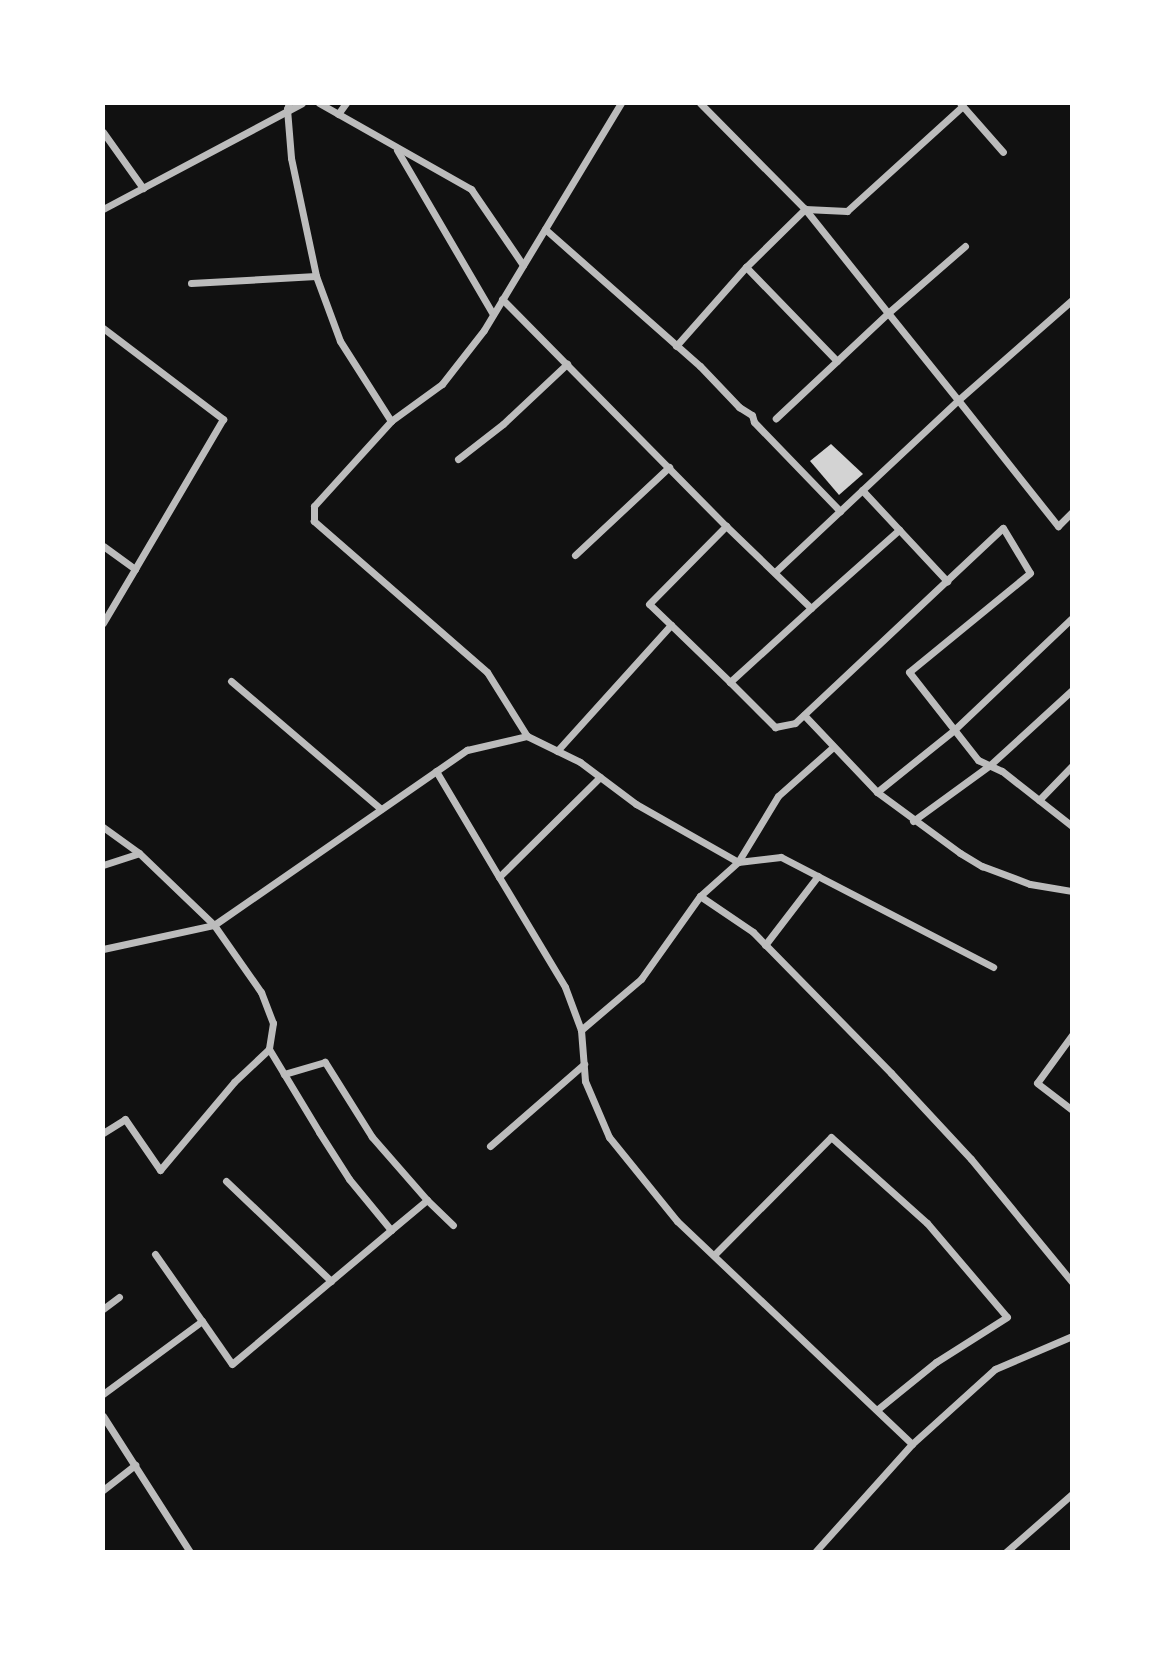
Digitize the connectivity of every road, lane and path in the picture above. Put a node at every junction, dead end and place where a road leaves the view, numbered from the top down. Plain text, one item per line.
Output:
1 (302, 103) edge
2 (319, 103) edge
3 (346, 103) edge
4 (621, 103) edge
5 (700, 103) edge
6 (961, 104) edge
7 (288, 106) edge
8 (338, 114) junction
9 (103, 132) edge
10 (396, 149) junction
11 (1003, 152) dead end
12 (143, 188) junction
13 (103, 209) edge
14 (805, 209) junction
15 (545, 229) junction
16 (965, 246) dead end
17 (523, 265) junction
18 (746, 267) junction
19 (316, 276) junction
20 (191, 283) dead end
21 (502, 299) junction
22 (1072, 300) edge
23 (888, 313) junction
24 (493, 314) junction
25 (103, 328) edge
26 (677, 345) junction
27 (837, 361) junction
28 (567, 365) junction
29 (958, 400) junction
30 (776, 418) dead end
31 (391, 421) junction
32 (458, 459) dead end
33 (669, 467) junction
34 (862, 490) junction
35 (840, 511) junction
36 (1072, 512) edge
37 (726, 526) junction
38 (899, 530) junction
39 (103, 546) edge
40 (575, 555) dead end
41 (135, 569) junction
42 (775, 572) junction
43 (947, 581) junction
44 (811, 608) junction
45 (1072, 618) edge
46 (103, 623) edge
47 (671, 625) junction
48 (231, 681) dead end
49 (730, 682) junction
50 (1072, 690) edge
51 (804, 715) junction
52 (954, 730) junction
53 (527, 736) junction
54 (833, 747) junction
55 (557, 751) junction
56 (990, 765) junction
57 (1072, 766) edge
58 (436, 771) junction
59 (600, 777) junction
60 (877, 792) junction
61 (1040, 800) junction
62 (381, 809) junction
63 (913, 821) junction
64 (1072, 826) edge
65 (103, 827) edge
66 (139, 853) junction
67 (737, 862) junction
68 (103, 864) edge
69 (818, 876) junction
70 (499, 877) junction
71 (1072, 891) edge
72 (700, 897) junction
73 (214, 925) junction
74 (765, 945) junction
75 (103, 949) edge
76 (993, 967) dead end
77 (581, 1030) junction
78 (1072, 1035) edge
79 (269, 1049) junction
80 (584, 1064) junction
81 (284, 1074) junction
82 (1072, 1110) edge
83 (103, 1133) edge
84 (490, 1146) dead end
85 (226, 1181) dead end
86 (427, 1200) junction
87 (453, 1225) dead end
88 (391, 1230) junction
89 (155, 1254) dead end
90 (713, 1255) junction
91 (331, 1281) junction
92 (1072, 1282) edge
93 (119, 1297) dead end
94 (103, 1308) edge
95 (202, 1321) junction
96 (1072, 1336) edge
97 (103, 1394) edge
98 (878, 1409) junction
99 (103, 1416) edge
100 (912, 1444) junction
101 (135, 1465) junction
102 (103, 1490) edge
103 (1072, 1494) edge
104 (190, 1552) edge
105 (815, 1552) edge
106 (1006, 1552) edge

1 - 7 street
2 - 8 street
3 - 8 street
4 - 15 street
5 - 14 street
6 - 11 street
6 - 14 street
7 - 12 street
7 - 19 street
8 - 10 street
9 - 12 street
10 - 17 street
10 - 24 street
12 - 13 street
14 - 18 street
14 - 23 street
15 - 17 street
15 - 26 street
16 - 23 street
17 - 21 street
18 - 26 street
18 - 27 street
19 - 20 street
19 - 31 street
21 - 24 street
21 - 28 street
22 - 29 street
23 - 27 street
23 - 29 street
24 - 31 street
25 - 41 street
26 - 35 street
27 - 30 street
28 - 32 street
28 - 33 street
29 - 34 street
29 - 36 street
31 - 53 street
33 - 37 street
33 - 40 street
34 - 35 street
34 - 38 street
35 - 42 street
37 - 42 street
37 - 47 street
38 - 43 street
38 - 44 street
39 - 41 street
41 - 46 street
42 - 44 street
43 - 51 street
43 - 52 street
44 - 49 street
45 - 52 street
47 - 49 street
47 - 55 street
48 - 62 street
49 - 51 street
50 - 56 street
51 - 54 street
52 - 56 street
52 - 60 street
53 - 55 street
53 - 58 street
54 - 60 street
54 - 67 street
55 - 59 street
56 - 61 street
56 - 63 street
57 - 61 street
58 - 62 street
58 - 70 street
59 - 67 street
59 - 70 street
60 - 63 street
61 - 64 street
62 - 73 street
63 - 71 street
65 - 66 street
66 - 68 street
66 - 73 street
67 - 69 street
67 - 72 street
69 - 74 street
69 - 76 street
70 - 77 street
72 - 74 street
72 - 77 street
73 - 75 street
73 - 79 street
74 - 92 street
77 - 80 street
78 - 82 street
79 - 81 street
79 - 83 street
80 - 84 street
80 - 90 street
81 - 86 street
81 - 88 street
85 - 91 street
86 - 87 street
86 - 88 street
88 - 91 street
89 - 95 street
90 - 98 street
90 - 98 street
91 - 95 street
93 - 94 street
95 - 97 street
96 - 100 street
98 - 100 street
99 - 101 street
100 - 105 street
101 - 102 street
101 - 104 street
103 - 106 street

